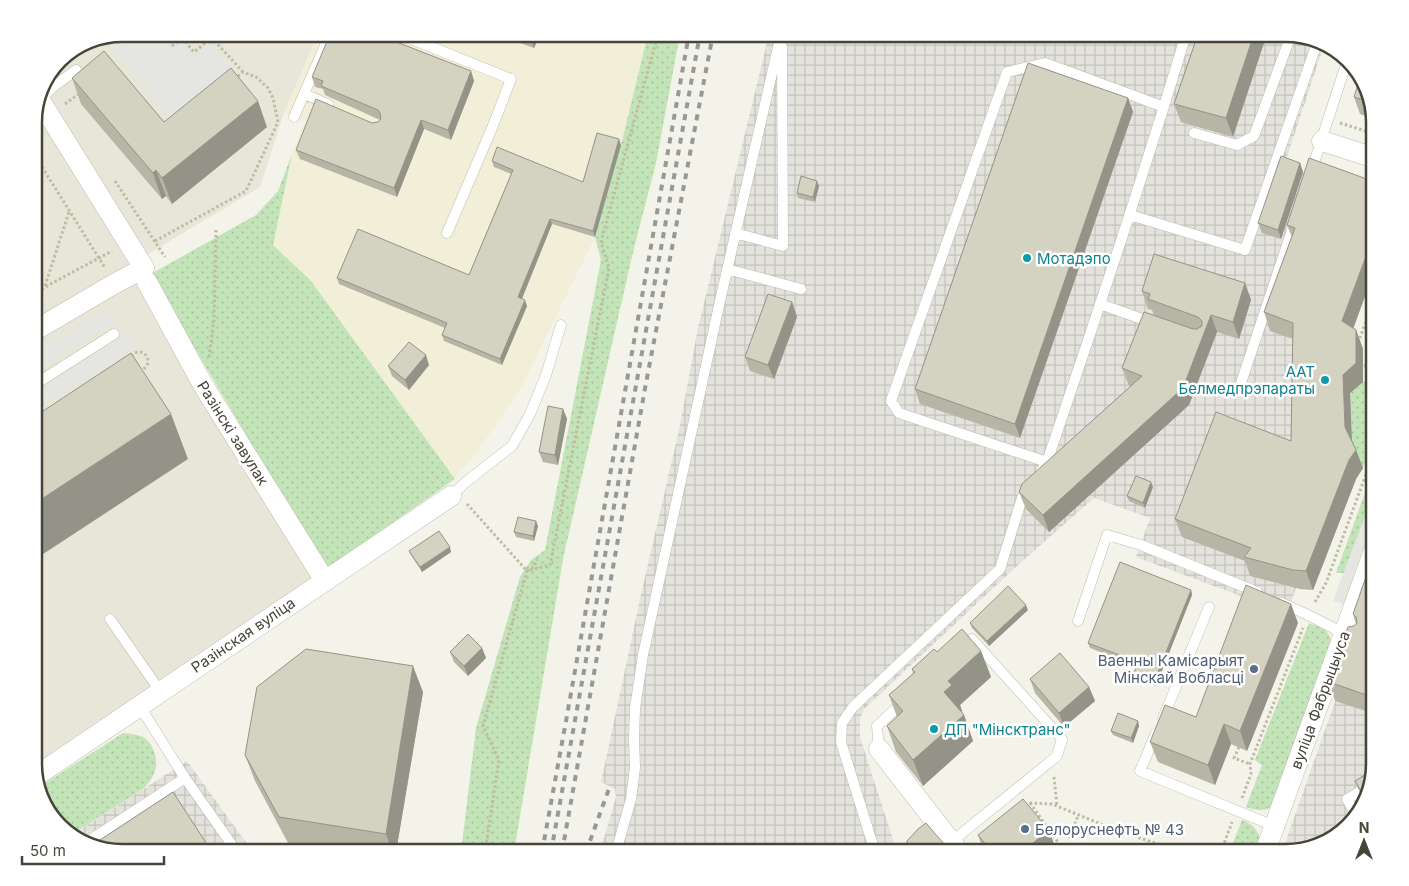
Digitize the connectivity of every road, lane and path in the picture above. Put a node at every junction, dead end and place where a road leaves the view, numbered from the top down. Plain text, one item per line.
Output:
1 (176, 42) edge
2 (186, 42) edge
3 (207, 42) edge
4 (216, 42) edge
5 (327, 42) edge
6 (419, 42) edge
7 (656, 42) edge
8 (779, 42) edge
9 (781, 42) edge
10 (1184, 42) edge
11 (1288, 42) edge
12 (172, 46) dead end
13 (1315, 48) edge
14 (1345, 68) edge
15 (76, 70) dead end
16 (243, 72) junction
17 (233, 80) edge
18 (85, 89) edge
19 (50, 90) edge
20 (304, 94) junction
21 (64, 104) dead end
22 (44, 107) edge
23 (1164, 107) junction
24 (337, 108) edge
25 (294, 117) dead end
26 (1329, 119) junction
27 (1366, 131) edge
28 (1194, 133) dead end
29 (1322, 141) junction
30 (1366, 155) edge
31 (43, 169) edge
32 (1307, 185) edge
33 (69, 212) junction
34 (1298, 213) edge
35 (1130, 215) junction
36 (216, 230) dead end
37 (447, 233) dead end
38 (735, 233) junction
39 (155, 241) dead end
40 (129, 244) junction
41 (99, 258) junction
42 (727, 268) junction
43 (146, 275) junction
44 (114, 284) junction
45 (45, 287) joint
46 (801, 289) dead end
47 (1100, 304) junction
48 (1366, 322) edge
49 (561, 324) dead end
50 (43, 326) edge
51 (1165, 327) edge
52 (114, 334) dead end
53 (1356, 349) edge
54 (148, 362) joint
55 (1366, 365) edge
56 (1356, 366) edge
57 (43, 379) edge
58 (1241, 383) dead end
59 (202, 385) junction
60 (1047, 462) junction
61 (1366, 474) edge
62 (451, 496) junction
63 (537, 559) dead end
64 (527, 571) junction
65 (324, 581) junction
66 (1366, 581) edge
67 (1209, 607) dead end
68 (1308, 614) junction
69 (110, 619) dead end
70 (1078, 620) dead end
71 (1351, 636) junction
72 (957, 652) edge
73 (160, 691) junction
74 (913, 692) edge
75 (139, 705) junction
76 (1239, 747) edge
77 (879, 749) joint
78 (1052, 760) junction
79 (1250, 764) junction
80 (43, 771) edge
81 (185, 778) junction
82 (1361, 791) edge
83 (1030, 803) junction
84 (1057, 806) junction
85 (1352, 808) edge
86 (1021, 811) edge
87 (1237, 811) junction
88 (1078, 816) junction
89 (1274, 826) junction
90 (94, 838) edge
91 (1069, 838) dead end
92 (231, 844) edge
93 (486, 844) edge
94 (618, 844) edge
95 (873, 844) edge
96 (953, 844) edge
97 (958, 844) edge
98 (1059, 844) edge
99 (1159, 844) edge
100 (1224, 844) edge
101 (1268, 844) edge

1 - 12 path
2 - 3 path
4 - 16 path
5 - 20 lane
6 - 37 lane
7 - 64 path
8 - 38 lane
9 - 38 lane
10 - 23 lane
11 - 28 lane
13 - 35 lane
14 - 26 lane
15 - 19 lane
16 - 17 path
16 - 39 path
18 - 21 path
20 - 24 lane
20 - 25 lane
22 - 40 street, Разінскі завулак
23 - 35 lane
23 - 60 lane
26 - 27 path
26 - 29 lane
29 - 30 street
29 - 32 lane
31 - 33 path
33 - 41 path
33 - 45 path
34 - 58 lane
35 - 47 lane
36 - 59 path
38 - 42 lane
40 - 41 path
40 - 43 street, Разінскі завулак
41 - 44 path
41 - 45 path
42 - 46 lane
42 - 94 lane
43 - 44 street
43 - 59 street, Разінскі завулак
44 - 50 street
47 - 51 lane
47 - 60 lane
48 - 53 path
49 - 62 lane
52 - 57 lane
54 - 54 path
55 - 56 path
59 - 65 street, Разінскі завулак
60 - 95 lane
61 - 68 path
62 - 64 path
62 - 65 street, Разінская вуліца
63 - 64 path
64 - 93 path
65 - 73 street, Разінская вуліца
66 - 71 street, вуліца Фабрыцыуса
67 - 87 lane
68 - 70 lane
68 - 71 lane
68 - 79 path
69 - 73 lane
71 - 89 street, вуліца Фабрыцыуса
72 - 78 lane
73 - 75 street, Разінская вуліца
74 - 77 lane
75 - 80 street, Разінская вуліца
75 - 81 lane
76 - 79 path
77 - 96 street
78 - 84 path
78 - 97 lane
79 - 87 path
81 - 90 lane
81 - 92 lane
82 - 85 lane
83 - 84 path
83 - 86 path
83 - 98 path
84 - 88 path
87 - 89 lane
87 - 100 path
88 - 91 path
88 - 99 path
89 - 101 street, вуліца Фабрыцыуса

